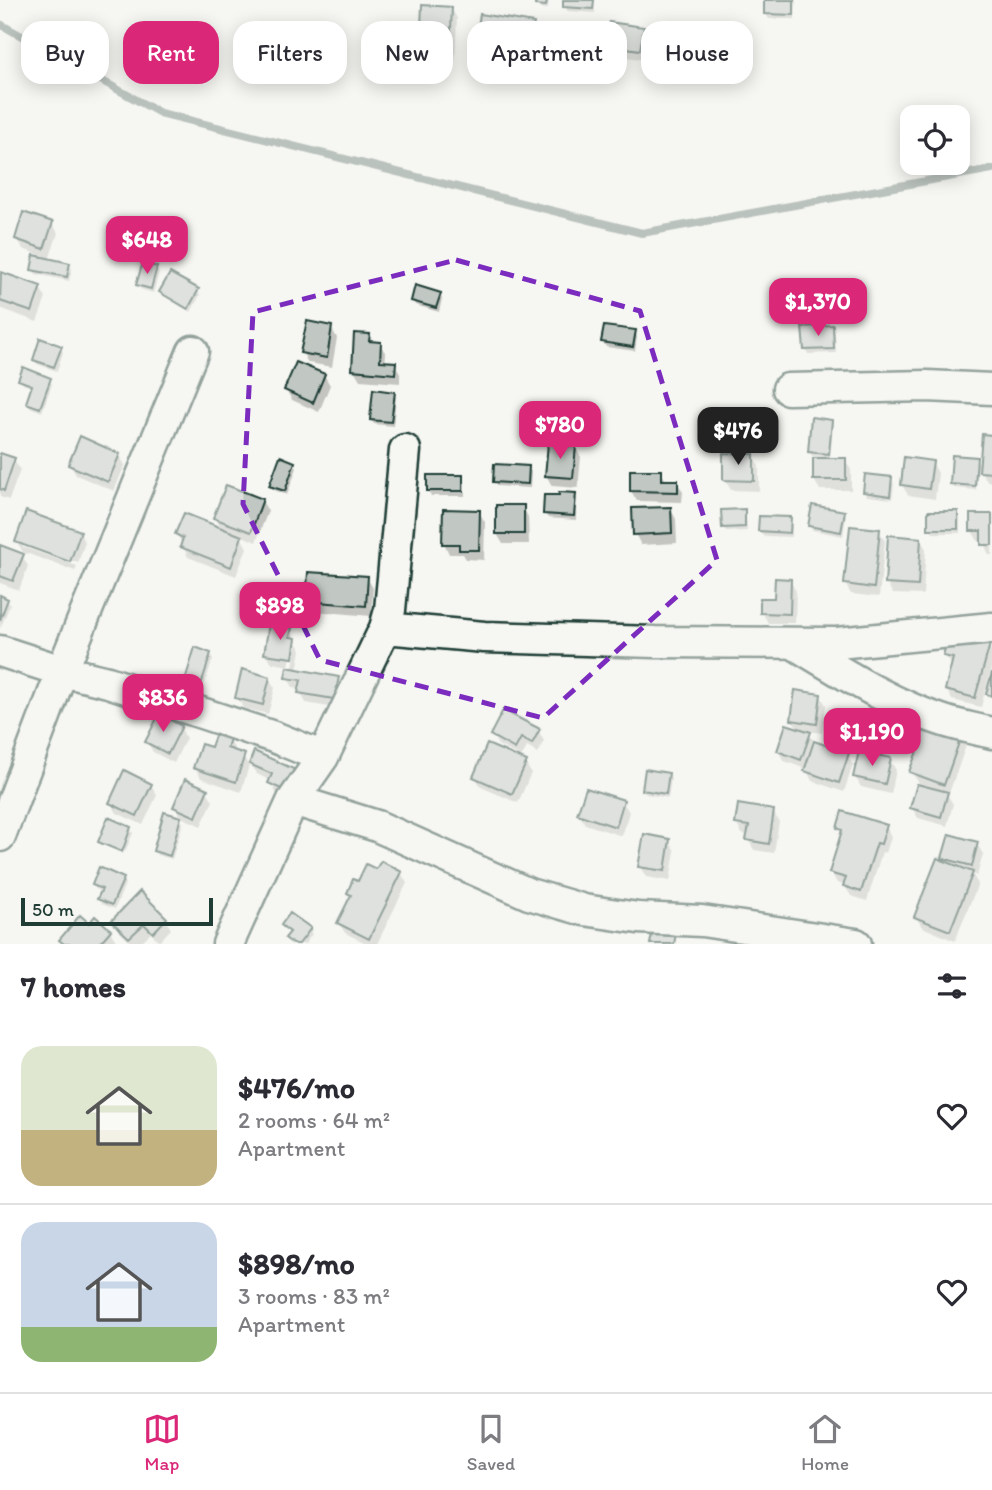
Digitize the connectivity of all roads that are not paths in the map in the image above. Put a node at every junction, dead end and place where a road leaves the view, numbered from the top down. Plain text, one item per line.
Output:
1 (193, 351) dead end
2 (788, 388) dead end
3 (992, 389) edge
4 (405, 450) dead end
5 (385, 628) junction
6 (992, 628) edge
7 (792, 643) junction
8 (0, 651) edge
9 (62, 671) junction
10 (992, 733) edge
11 (323, 757) junction
12 (293, 800) junction
13 (0, 836) edge
14 (228, 944) edge
15 (856, 944) edge

1 - 9 street
2 - 3 street
4 - 5 street
5 - 7 street
5 - 11 street
6 - 7 street
7 - 10 street
8 - 9 street
9 - 11 street
9 - 13 street
11 - 12 street
12 - 14 street
12 - 15 street

